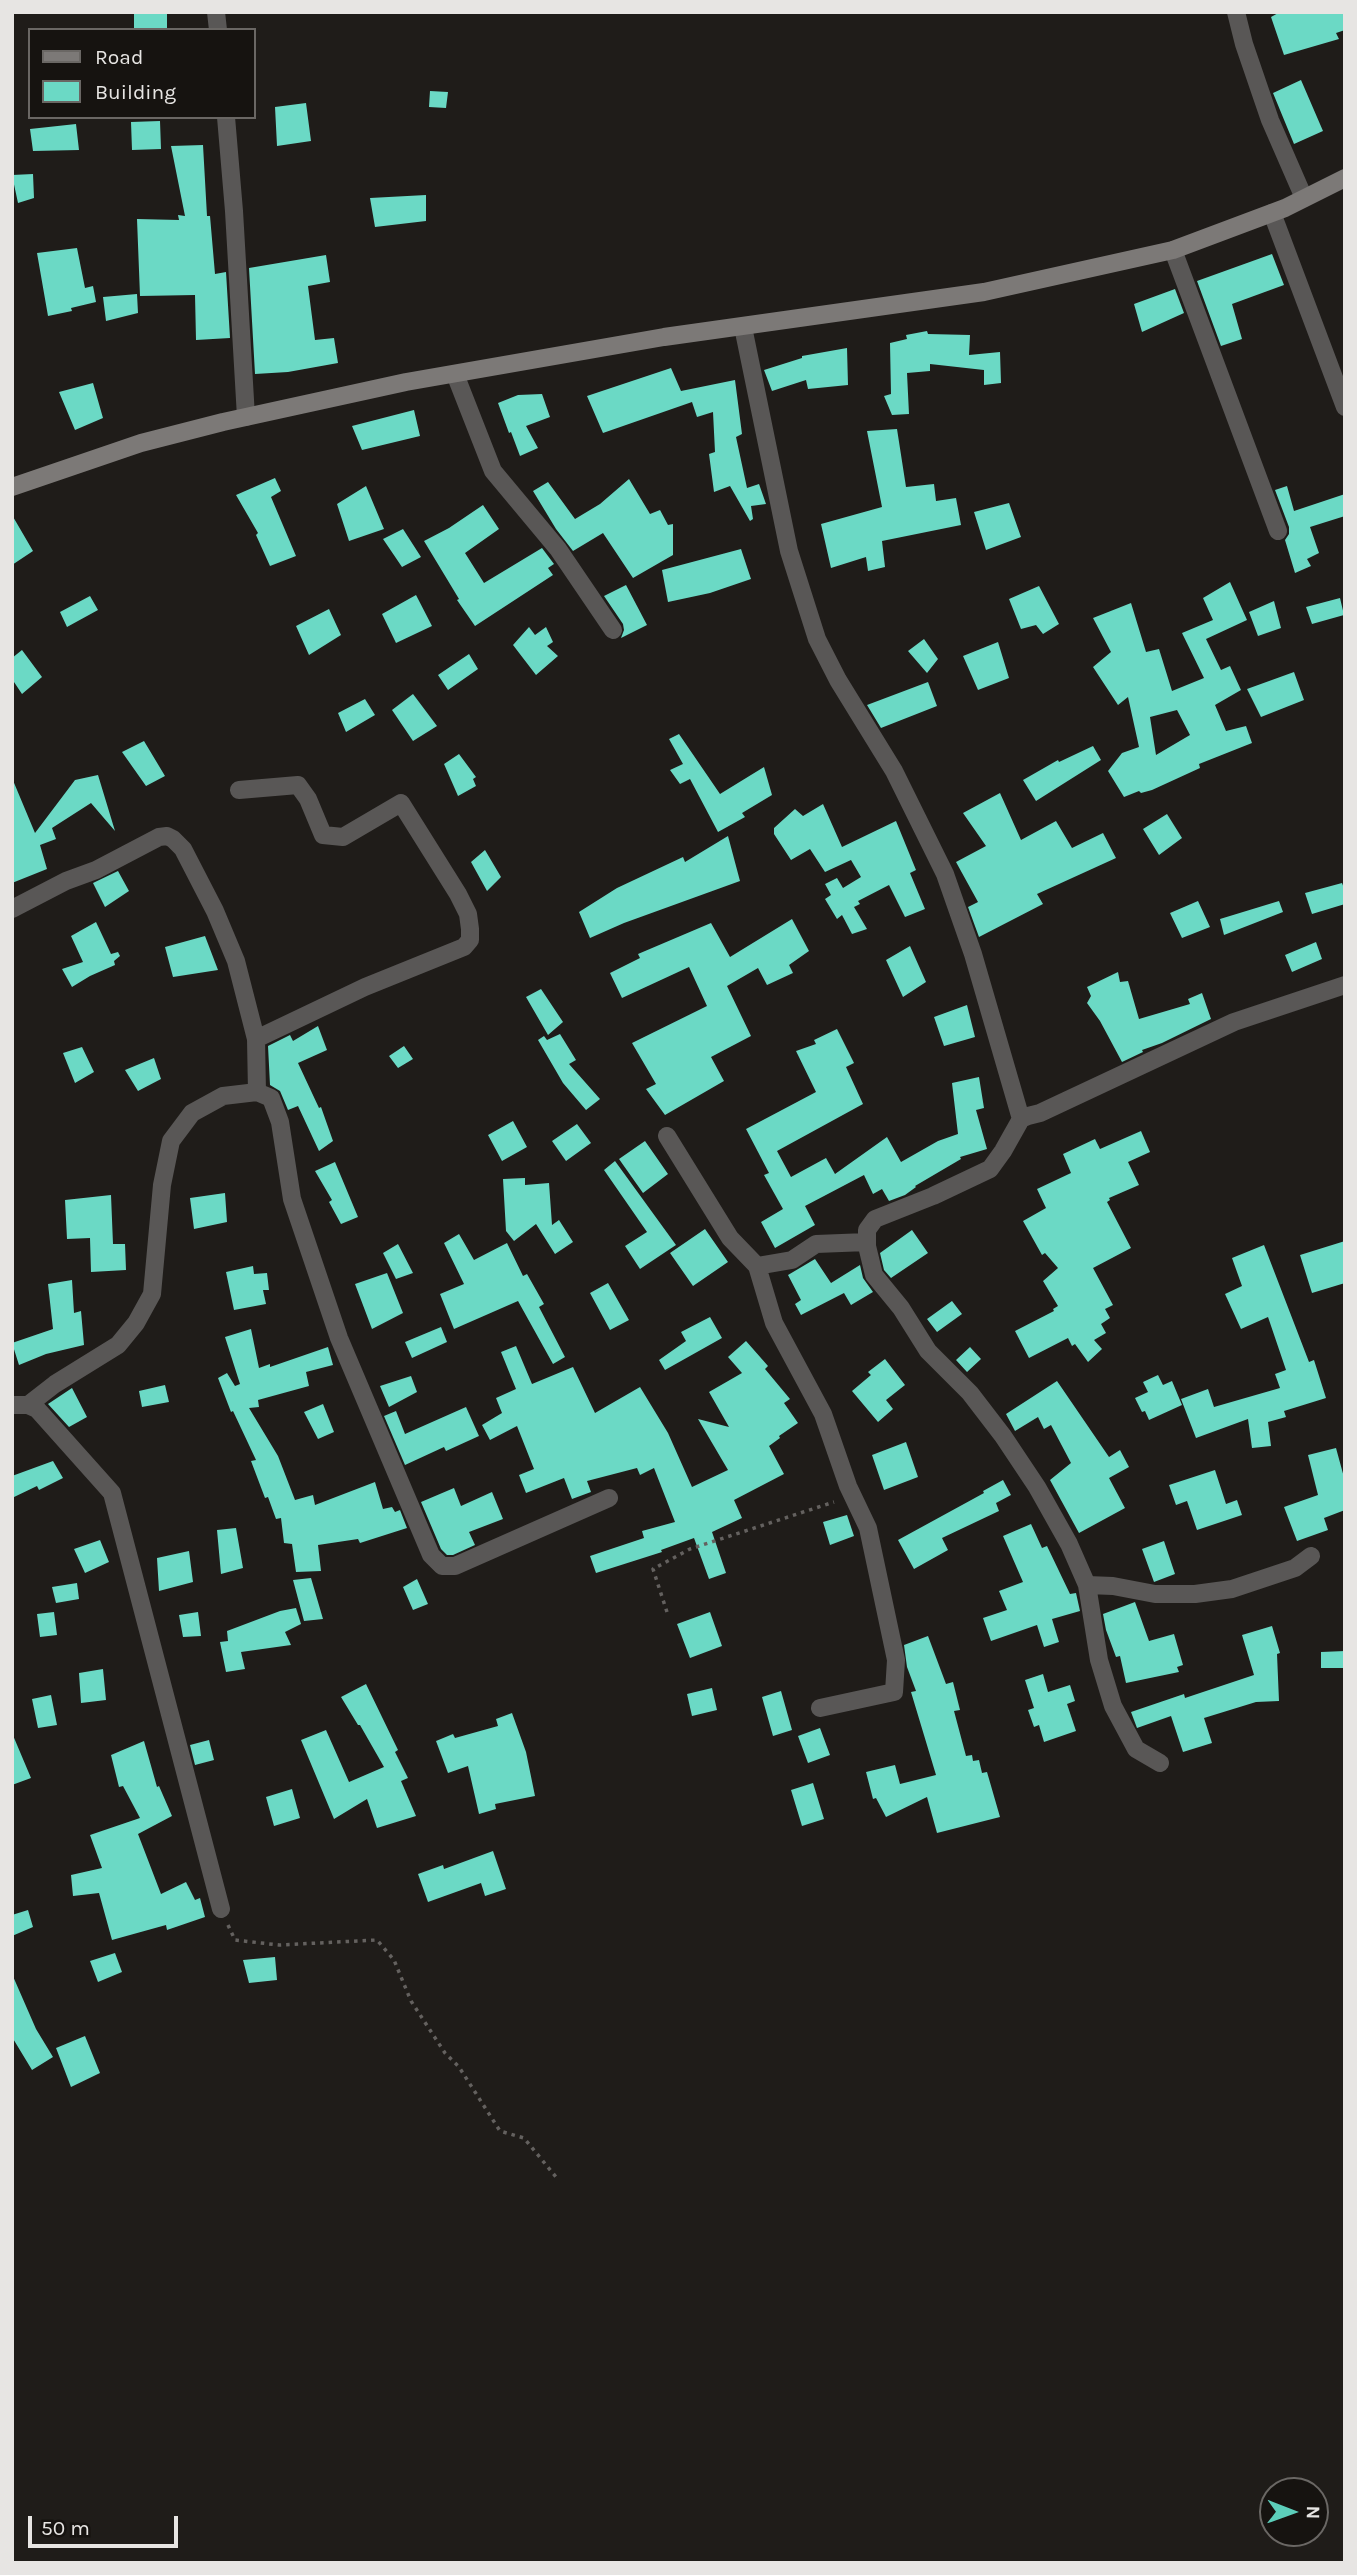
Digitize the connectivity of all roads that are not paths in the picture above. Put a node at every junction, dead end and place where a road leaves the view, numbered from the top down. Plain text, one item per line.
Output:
1 (1236, 12) edge
2 (226, 119) edge
3 (1345, 178) edge
4 (1304, 198) junction
5 (1272, 213) junction
6 (1173, 250) junction
7 (743, 327) junction
8 (456, 374) junction
9 (1345, 407) edge
10 (246, 417) junction
11 (12, 487) edge
12 (1278, 531) dead end
13 (613, 630) dead end
14 (239, 790) dead end
15 (12, 909) edge
16 (1345, 985) edge
17 (256, 1039) junction
18 (257, 1092) junction
19 (1021, 1119) junction
20 (667, 1136) dead end
21 (867, 1242) junction
22 (757, 1266) junction
23 (20, 1405) edge
24 (608, 1497) dead end
25 (1311, 1556) dead end
26 (1087, 1585) junction
27 (820, 1708) dead end
28 (1160, 1763) dead end
29 (221, 1909) road end

1 - 4 street
2 - 10 street
3 - 4 street
4 - 5 street
5 - 6 street
5 - 9 street
6 - 7 street
6 - 12 street
7 - 8 street
7 - 19 street
8 - 10 street
8 - 13 street
10 - 11 street
14 - 17 street
15 - 17 street
16 - 19 street
17 - 18 street
18 - 23 street
18 - 24 street
19 - 21 street
20 - 22 street
21 - 22 street
21 - 26 street
22 - 27 street
23 - 29 street
25 - 26 street
26 - 28 street

